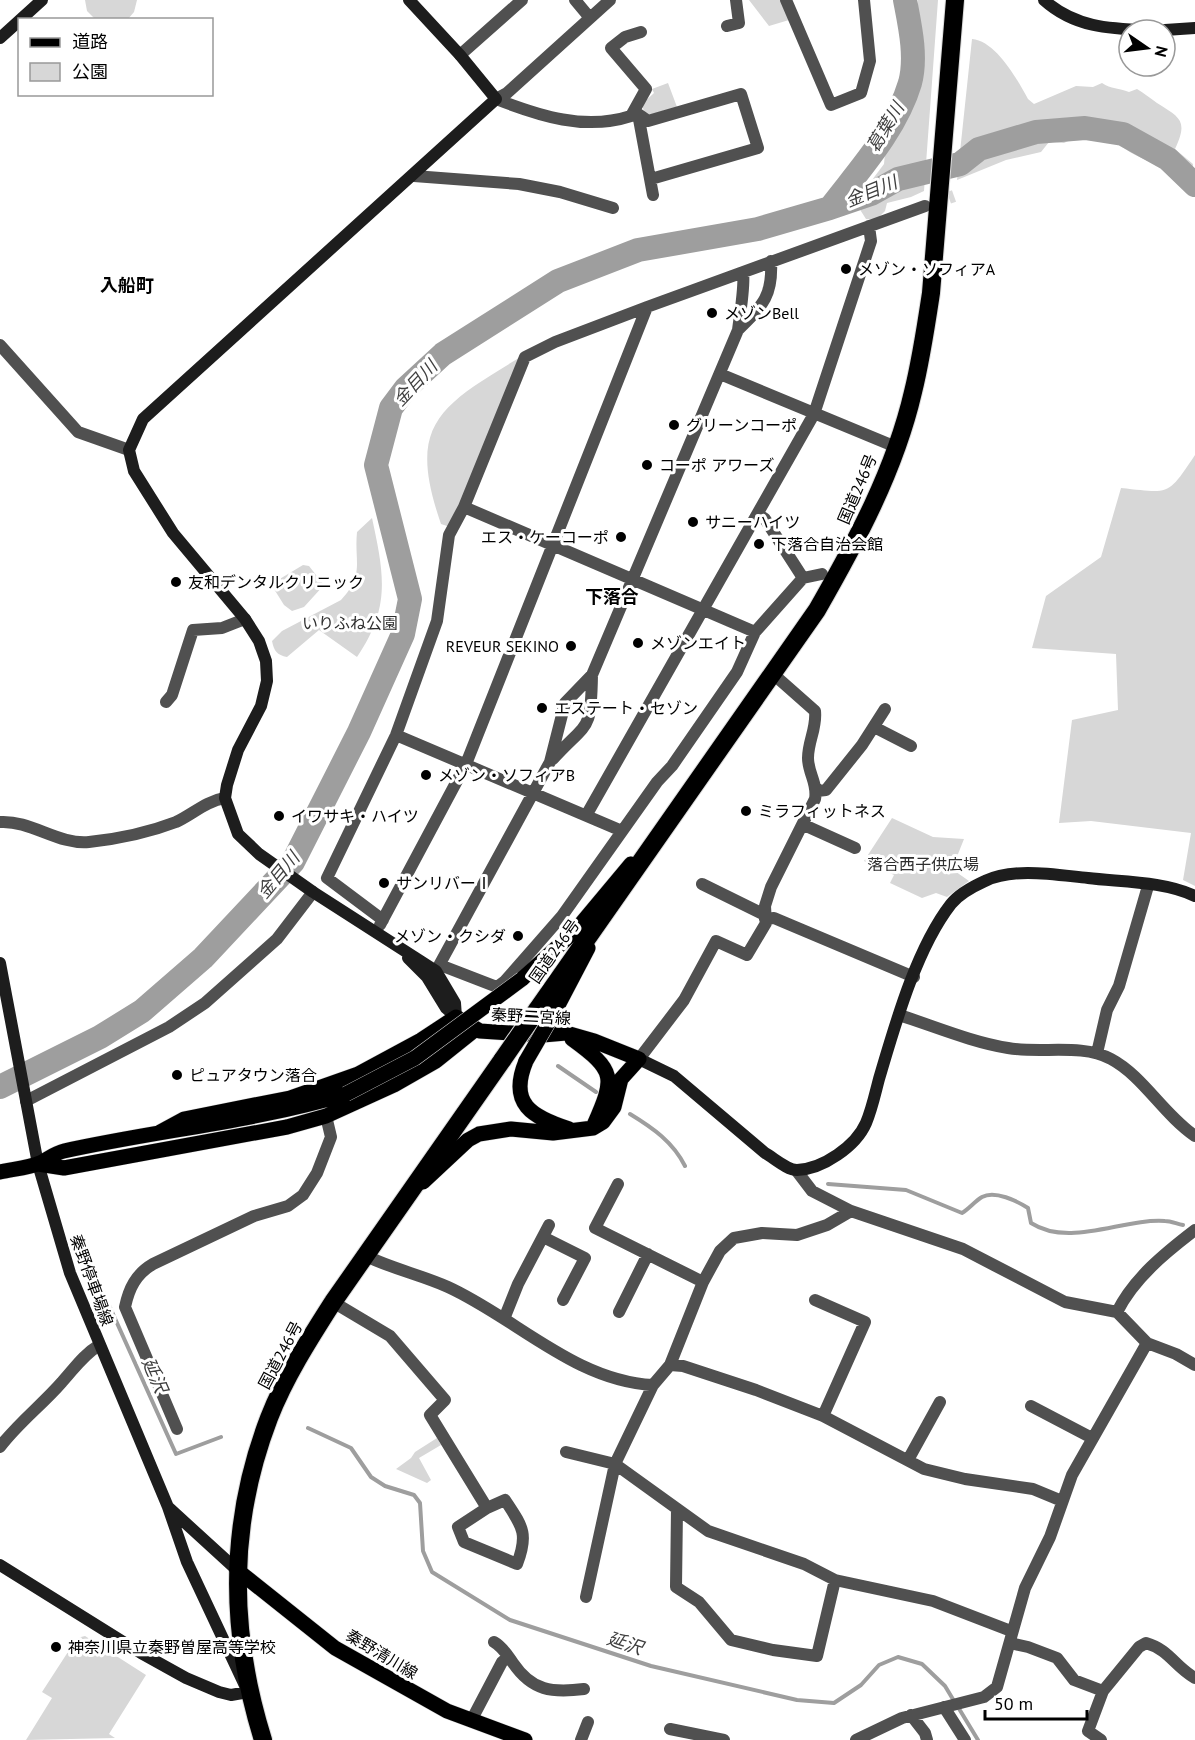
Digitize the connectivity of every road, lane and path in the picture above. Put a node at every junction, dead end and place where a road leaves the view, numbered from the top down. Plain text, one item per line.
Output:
1 (42, 0) edge
2 (409, 0) edge
3 (522, 0) edge
4 (574, 0) edge
5 (610, 0) edge
6 (736, 0) edge
7 (786, 0) edge
8 (864, 0) edge
9 (955, 0) edge
10 (1044, 0) edge
11 (22, 18) edge
12 (590, 18) junction
13 (18, 22) edge
14 (727, 26) dead end
15 (1195, 28) edge
16 (1117, 29) edge
17 (1177, 29) edge
18 (641, 32) dead end
19 (0, 38) edge
20 (460, 55) junction
21 (496, 99) junction
22 (635, 116) junction
23 (414, 176) junction
24 (651, 179) junction
25 (653, 195) dead end
26 (925, 206) tunnel mouth
27 (613, 208) dead end
28 (869, 226) junction
29 (771, 261) junction
30 (743, 272) junction
31 (647, 307) junction
32 (738, 330) junction
33 (0, 345) edge
34 (720, 374) junction
35 (814, 414) junction
36 (896, 447) junction
37 (129, 450) junction
38 (464, 507) junction
39 (758, 514) junction
40 (553, 545) junction
41 (822, 574) dead end
42 (803, 578) junction
43 (633, 579) junction
44 (704, 610) junction
45 (245, 619) junction
46 (755, 632) junction
47 (772, 673) junction
48 (592, 675) junction
49 (166, 702) dead end
50 (885, 709) dead end
51 (874, 727) junction
52 (396, 735) junction
53 (911, 746) dead end
54 (550, 762) junction
55 (466, 764) junction
56 (817, 791) junction
57 (534, 793) junction
58 (225, 798) junction
59 (680, 805) junction
60 (587, 814) junction
61 (0, 822) edge
62 (804, 825) junction
63 (622, 831) junction
64 (855, 848) dead end
65 (702, 884) dead end
66 (1148, 886) junction
67 (310, 890) junction
68 (1195, 896) edge
69 (606, 910) junction
70 (765, 917) junction
71 (383, 920) junction
72 (375, 935) junction
73 (398, 948) junction
74 (0, 963) edge
75 (438, 968) junction
76 (914, 977) junction
77 (4, 1006) edge
78 (898, 1015) junction
79 (456, 1017) junction
80 (5, 1022) edge
81 (476, 1029) junction
82 (566, 1033) junction
83 (1097, 1053) junction
84 (639, 1059) junction
85 (25, 1097) junction
86 (326, 1116) junction
87 (593, 1128) junction
88 (572, 1130) junction
89 (160, 1132) junction
90 (1195, 1136) edge
91 (38, 1164) junction
92 (796, 1170) junction
93 (0, 1172) edge
94 (618, 1184) dead end
95 (409, 1195) junction
96 (851, 1211) junction
97 (1192, 1232) edge
98 (648, 1254) junction
99 (366, 1256) junction
100 (703, 1282) junction
101 (563, 1300) dead end
102 (815, 1300) dead end
103 (333, 1302) junction
104 (619, 1312) dead end
105 (1117, 1312) junction
106 (504, 1319) junction
107 (865, 1322) junction
108 (877, 1326) dead end
109 (1147, 1343) junction
110 (98, 1346) junction
111 (670, 1365) junction
112 (1195, 1365) edge
113 (653, 1385) junction
114 (940, 1402) dead end
115 (1031, 1406) dead end
116 (823, 1416) junction
117 (177, 1429) dead end
118 (1092, 1438) junction
119 (0, 1447) edge
120 (566, 1452) dead end
121 (909, 1460) junction
122 (615, 1464) junction
123 (1062, 1502) junction
124 (168, 1508) junction
125 (487, 1508) junction
126 (677, 1509) junction
127 (0, 1565) edge
128 (237, 1570) junction
129 (835, 1580) junction
130 (586, 1597) dead end
131 (1011, 1637) junction
132 (494, 1642) dead end
133 (508, 1657) junction
134 (1195, 1678) edge
135 (584, 1689) dead end
136 (1103, 1691) junction
137 (248, 1692) junction
138 (944, 1707) junction
139 (911, 1715) junction
140 (471, 1721) junction
141 (588, 1722) dead end
142 (670, 1729) dead end
143 (263, 1740) edge
144 (525, 1740) edge
145 (581, 1740) edge
146 (724, 1740) edge
147 (856, 1740) edge
148 (927, 1740) edge
149 (964, 1740) edge
150 (1101, 1740) edge

1 - 11 street
2 - 20 street
3 - 20 street
4 - 12 street
5 - 12 street
6 - 14 street
7 - 8 street
9 - 36 highway, 国道246号
10 - 16 street
12 - 21 street
13 - 19 street
15 - 17 street
18 - 22 street
20 - 21 street
21 - 22 street
21 - 23 street
22 - 24 street
22 - 24 street
23 - 27 street
23 - 37 street
24 - 25 street
26 - 28 street
28 - 29 street
28 - 35 street
29 - 30 street
29 - 32 street
30 - 31 street
30 - 32 street
31 - 38 street
31 - 40 street
32 - 34 street
33 - 37 street
34 - 35 street
34 - 43 street
35 - 36 street
35 - 39 street
36 - 47 highway, 国道246号
37 - 45 street
38 - 40 street
38 - 52 street
39 - 42 street
39 - 44 street
40 - 43 street
40 - 55 street
41 - 42 street
42 - 46 street
43 - 44 street
43 - 48 street
44 - 46 street
44 - 60 street
45 - 49 street
45 - 58 street
46 - 63 street
47 - 56 street
47 - 59 highway, 国道246号
48 - 54 street
48 - 54 street
50 - 51 street
51 - 53 street
51 - 56 street
52 - 55 street
52 - 71 street
54 - 57 street
55 - 57 street
55 - 71 street
56 - 62 street
57 - 60 street
57 - 75 street
58 - 61 street
58 - 67 street
59 - 69 highway, 国道246号
59 - 89 main road, bridge
60 - 63 street
62 - 64 street
62 - 70 street
63 - 75 street
65 - 70 street
66 - 68 street
66 - 76 street
66 - 83 street
67 - 72 street
67 - 85 street
69 - 88 main road, bridge
69 - 95 highway, 国道246号, bridge
70 - 76 street
70 - 84 street
71 - 72 street
72 - 73 street
73 - 75 street
73 - 79 street
74 - 77 street, 秦野停車場線
75 - 79 street
76 - 78 street
77 - 80 street, 秦野停車場線
78 - 83 street
78 - 92 street
79 - 81 main road, 秦野二宮線
79 - 89 main road
80 - 85 street, 秦野停車場線
81 - 82 main road, 秦野二宮線
81 - 86 main road
82 - 84 main road, 秦野二宮線
82 - 87 main road
83 - 90 street
84 - 87 main road
84 - 92 street
85 - 91 street, 秦野停車場線
86 - 91 main road
86 - 117 street
87 - 88 main road
88 - 95 main road
89 - 91 main road
91 - 93 main road
91 - 110 street, 秦野停車場線
92 - 96 street
94 - 98 street
95 - 99 highway, 国道246号
96 - 100 street
96 - 105 street
97 - 105 street
98 - 100 street
98 - 104 street
99 - 103 highway, 国道246号
99 - 106 street
100 - 111 street
101 - 106 street
102 - 107 street
103 - 125 street
103 - 128 highway, 国道246号
105 - 109 street
106 - 113 street
107 - 108 street
107 - 116 street
109 - 112 street
109 - 118 street
110 - 119 street
110 - 124 street, 秦野停車場線
111 - 113 street
111 - 116 street
113 - 122 street
114 - 121 street
115 - 118 street
116 - 121 street
118 - 123 street
120 - 122 street
121 - 123 street
122 - 126 street
122 - 130 street
123 - 131 street
124 - 128 street, 秦野停車場線
124 - 137 street
125 - 125 street
126 - 129 street
126 - 129 street
127 - 137 street
128 - 137 highway, 国道246号
128 - 140 main road, 秦野清川線
129 - 131 street
131 - 136 street
131 - 138 street
132 - 133 street
133 - 135 street
133 - 140 street
134 - 136 street
136 - 150 street
137 - 143 highway, 国道246号
138 - 139 street
138 - 149 street
139 - 147 street
139 - 148 street
140 - 144 main road, 秦野清川線
141 - 145 street
142 - 146 street

